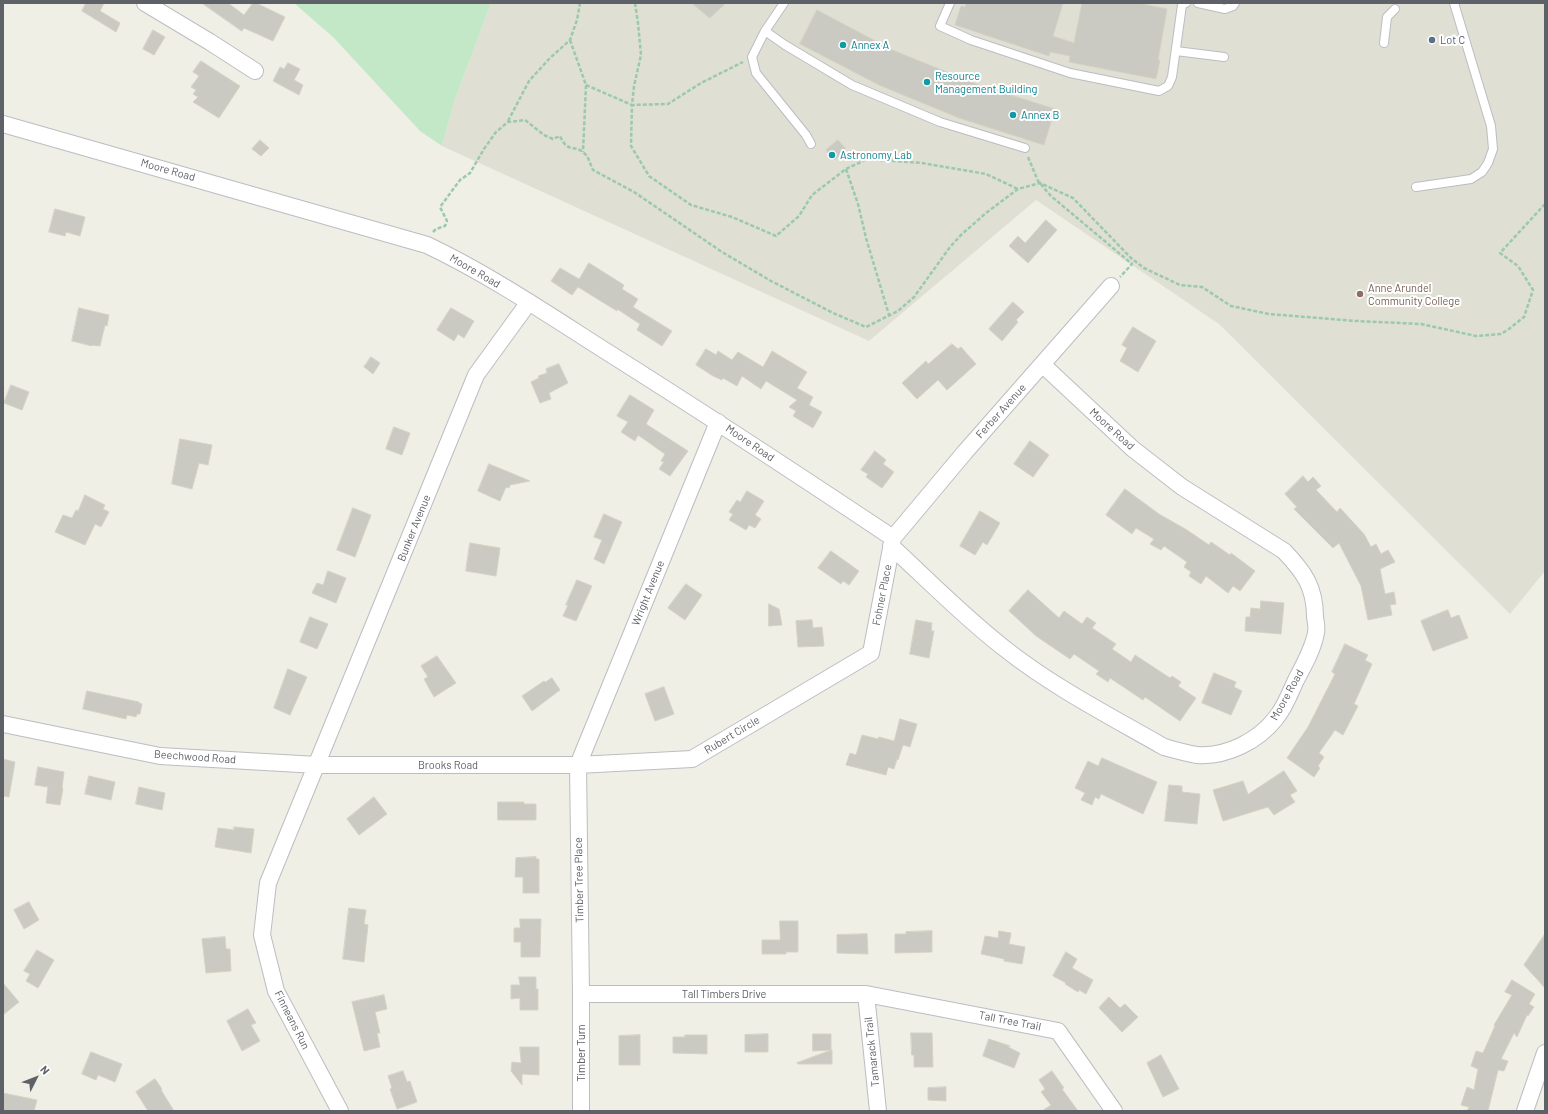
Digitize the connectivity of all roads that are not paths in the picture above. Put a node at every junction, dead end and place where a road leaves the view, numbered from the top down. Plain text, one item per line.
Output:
1 (145, 3) edge
2 (784, 3) edge
3 (950, 3) edge
4 (1186, 3) edge
5 (1198, 3) edge
6 (1235, 3) edge
7 (1454, 3) edge
8 (1395, 9) dead end
9 (765, 31) junction
10 (1384, 43) dead end
11 (1176, 51) junction
12 (1224, 57) dead end
13 (255, 71) dead end
14 (3, 124) edge
15 (812, 144) dead end
16 (1024, 148) road end
17 (1416, 187) dead end
18 (1111, 286) road end
19 (529, 302) junction
20 (1043, 365) junction
21 (718, 422) junction
22 (892, 542) junction
23 (870, 653) joint
24 (3, 724) edge
25 (317, 765) junction
26 (578, 765) junction
27 (581, 994) junction
28 (866, 994) junction
29 (1545, 1053) edge
30 (1529, 1110) edge
31 (340, 1111) edge
32 (581, 1111) edge
33 (878, 1111) edge
34 (1114, 1111) edge

1 - 13 street
2 - 9 lane
3 - 11 lane
4 - 11 lane
5 - 6 lane
7 - 17 lane
8 - 10 lane
9 - 15 lane
9 - 16 lane
11 - 12 lane
14 - 19 street, Moore Road
18 - 20 street, Ferber Avenue
19 - 21 street, Moore Road
19 - 25 street, Bunker Avenue
20 - 22 street, Ferber Avenue
20 - 22 street, Moore Road
21 - 22 street, Moore Road
21 - 26 street, Wright Avenue
22 - 23 street, Fohner Place
23 - 26 street, Rubert Circle
24 - 25 street, Beechwood Road
25 - 26 street, Brooks Road
25 - 31 street, Finneans Run
26 - 27 street, Timber Tree Place
27 - 28 street, Tall Timbers Drive
27 - 32 street, Timber Turn
28 - 33 street, Tamarack Trail
28 - 34 street, Tall Tree Trail
29 - 30 street

